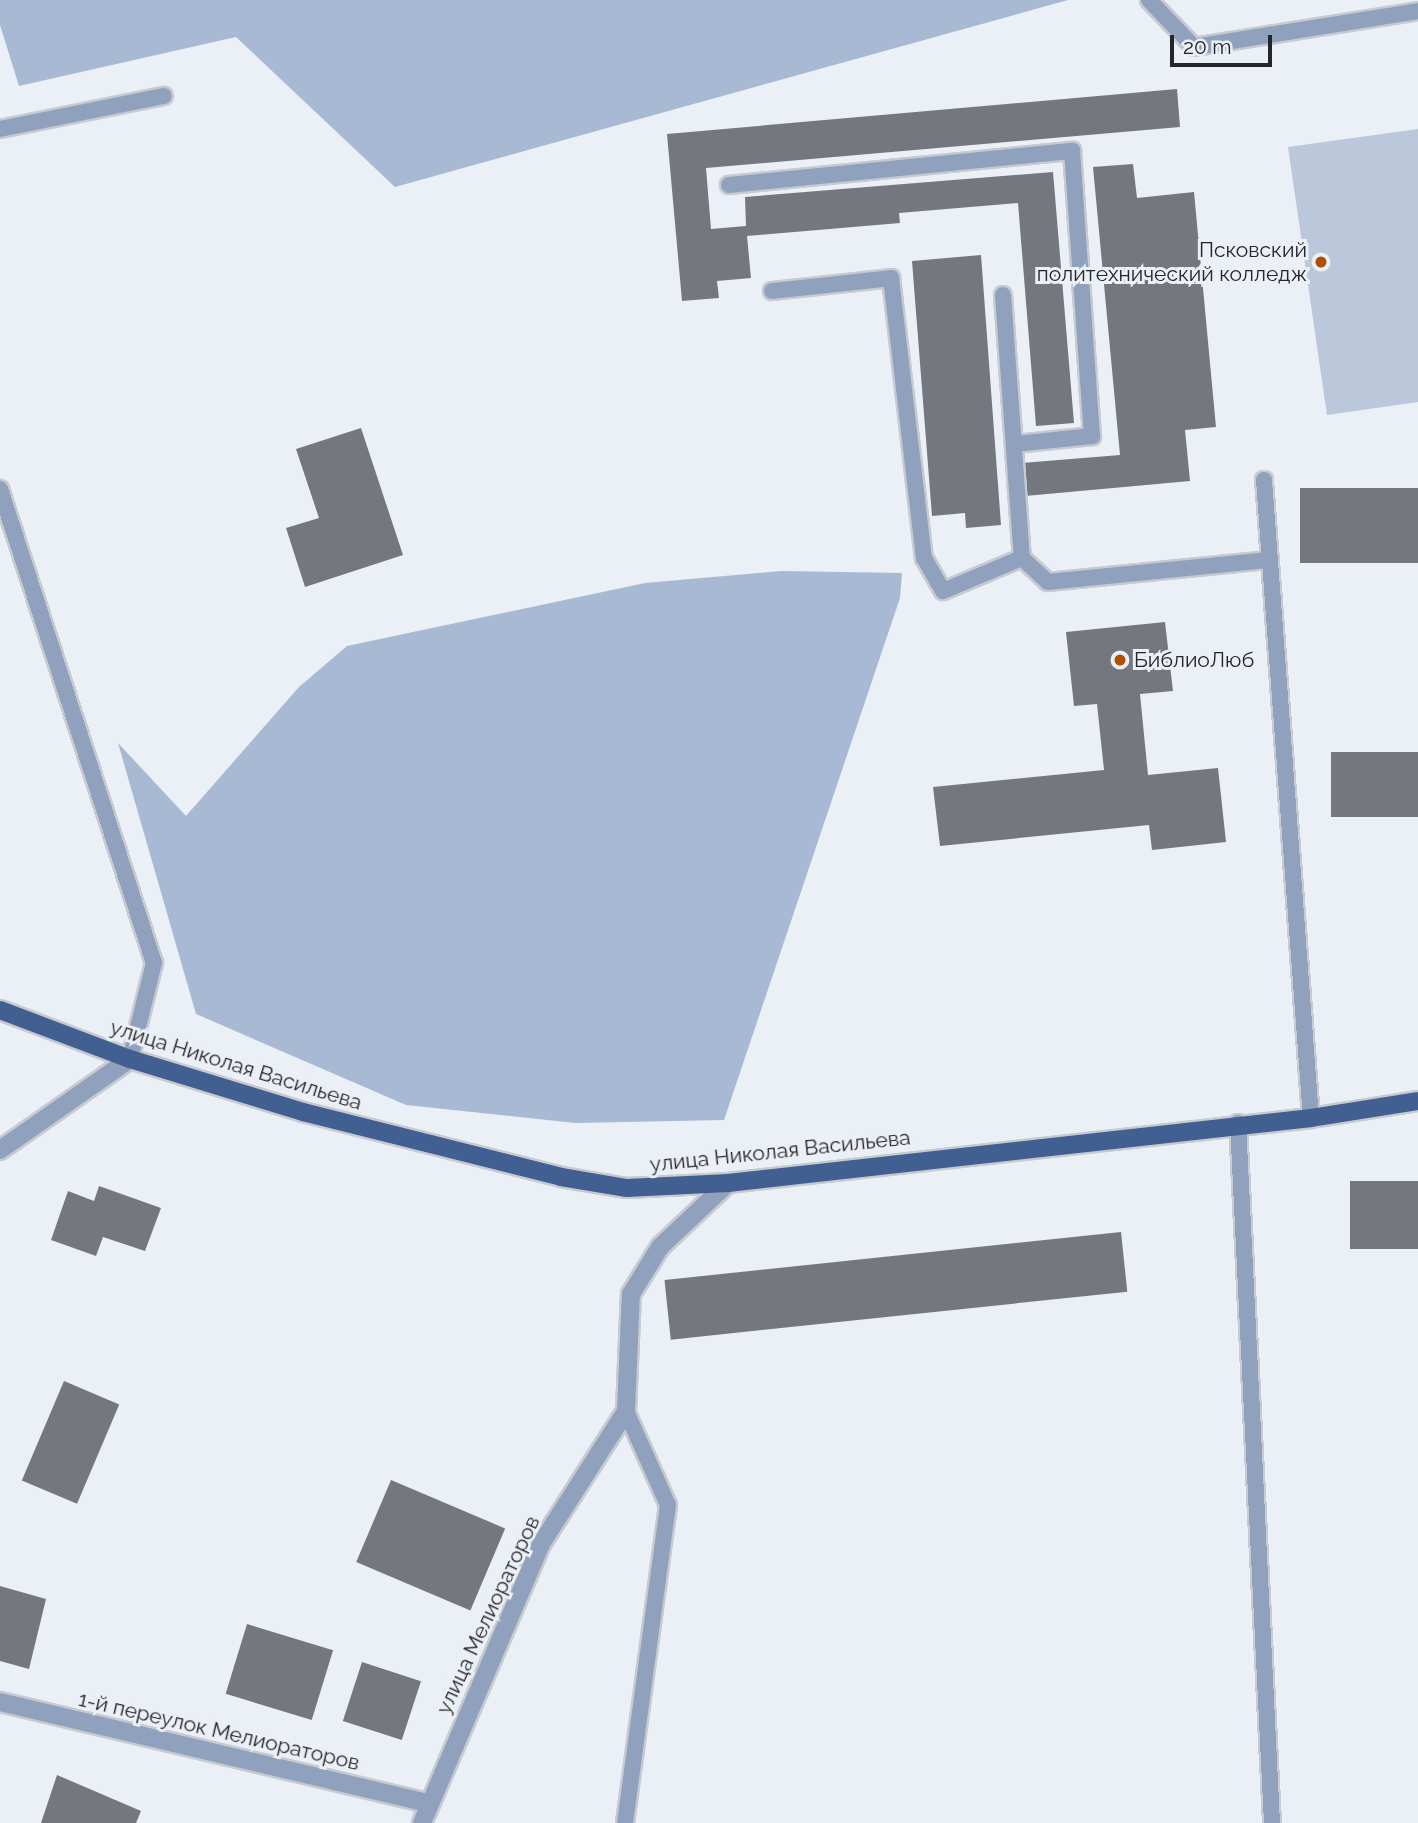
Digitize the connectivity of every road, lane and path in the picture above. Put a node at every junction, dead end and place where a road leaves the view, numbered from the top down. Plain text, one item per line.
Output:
1 (1149, 0) edge
2 (1418, 11) edge
3 (164, 96) dead end
4 (0, 129) edge
5 (729, 184) dead end
6 (772, 291) dead end
7 (1003, 295) dead end
8 (1014, 444) junction
9 (1264, 480) dead end
10 (0, 489) edge
11 (1022, 558) junction
12 (1269, 559) junction
13 (0, 1010) edge
14 (130, 1059) junction
15 (1418, 1101) edge
16 (1311, 1118) junction
17 (1238, 1123) junction
18 (0, 1150) edge
19 (727, 1183) junction
20 (626, 1411) junction
21 (0, 1702) edge
22 (428, 1803) junction
23 (422, 1823) edge
24 (625, 1823) edge
25 (1272, 1823) edge

1 - 2 lane
3 - 4 lane
5 - 8 lane
6 - 11 lane
7 - 8 lane
8 - 11 lane
9 - 12 lane
10 - 14 lane
11 - 12 lane
12 - 16 lane
13 - 14 main road, улица Николая Васильева
14 - 18 street
14 - 19 main road, улица Николая Васильева
15 - 16 main road, улица Николая Васильева
16 - 17 main road, улица Николая Васильева
17 - 19 main road, улица Николая Васильева
17 - 25 lane
19 - 20 street
20 - 22 street, улица Мелиораторов
20 - 24 lane
21 - 22 street, 1-й переулок Мелиораторов
22 - 23 street, улица Мелиораторов

